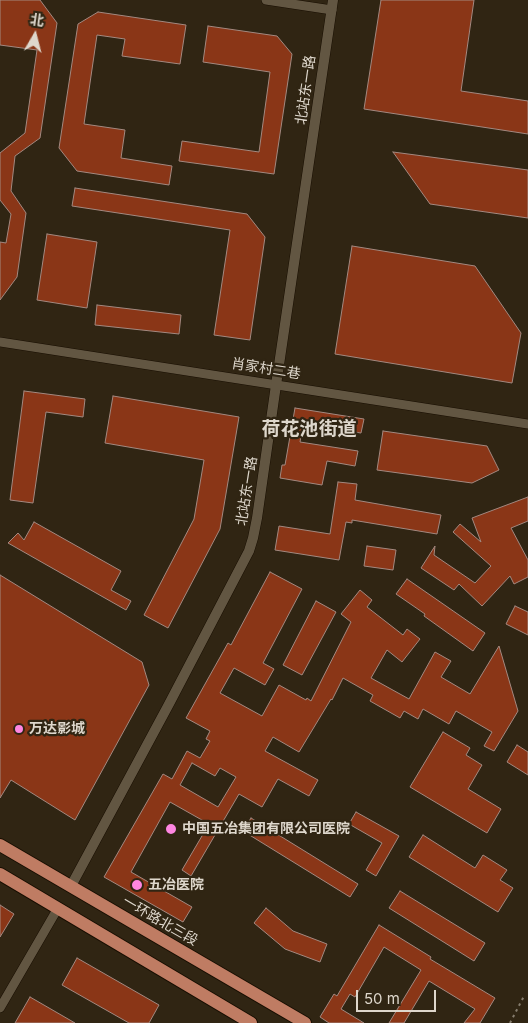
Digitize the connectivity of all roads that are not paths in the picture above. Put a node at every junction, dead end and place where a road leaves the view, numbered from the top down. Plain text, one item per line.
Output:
1 (266, 0) edge
2 (332, 5) edge
3 (0, 342) edge
4 (276, 385) junction
5 (528, 424) edge
6 (0, 845) edge
7 (0, 874) edge
8 (71, 886) junction
9 (58, 908) junction
10 (0, 1008) edge
11 (251, 1023) edge
12 (305, 1023) edge

1 - 2 street
2 - 4 street, 北站东一路
3 - 4 street, 肖家村二巷
4 - 5 street, 肖家村二巷
4 - 8 street, 北站东一路
6 - 8 main road, 一环路北三段
7 - 9 main road
8 - 12 main road, 一环路北三段
9 - 10 street
9 - 11 main road

